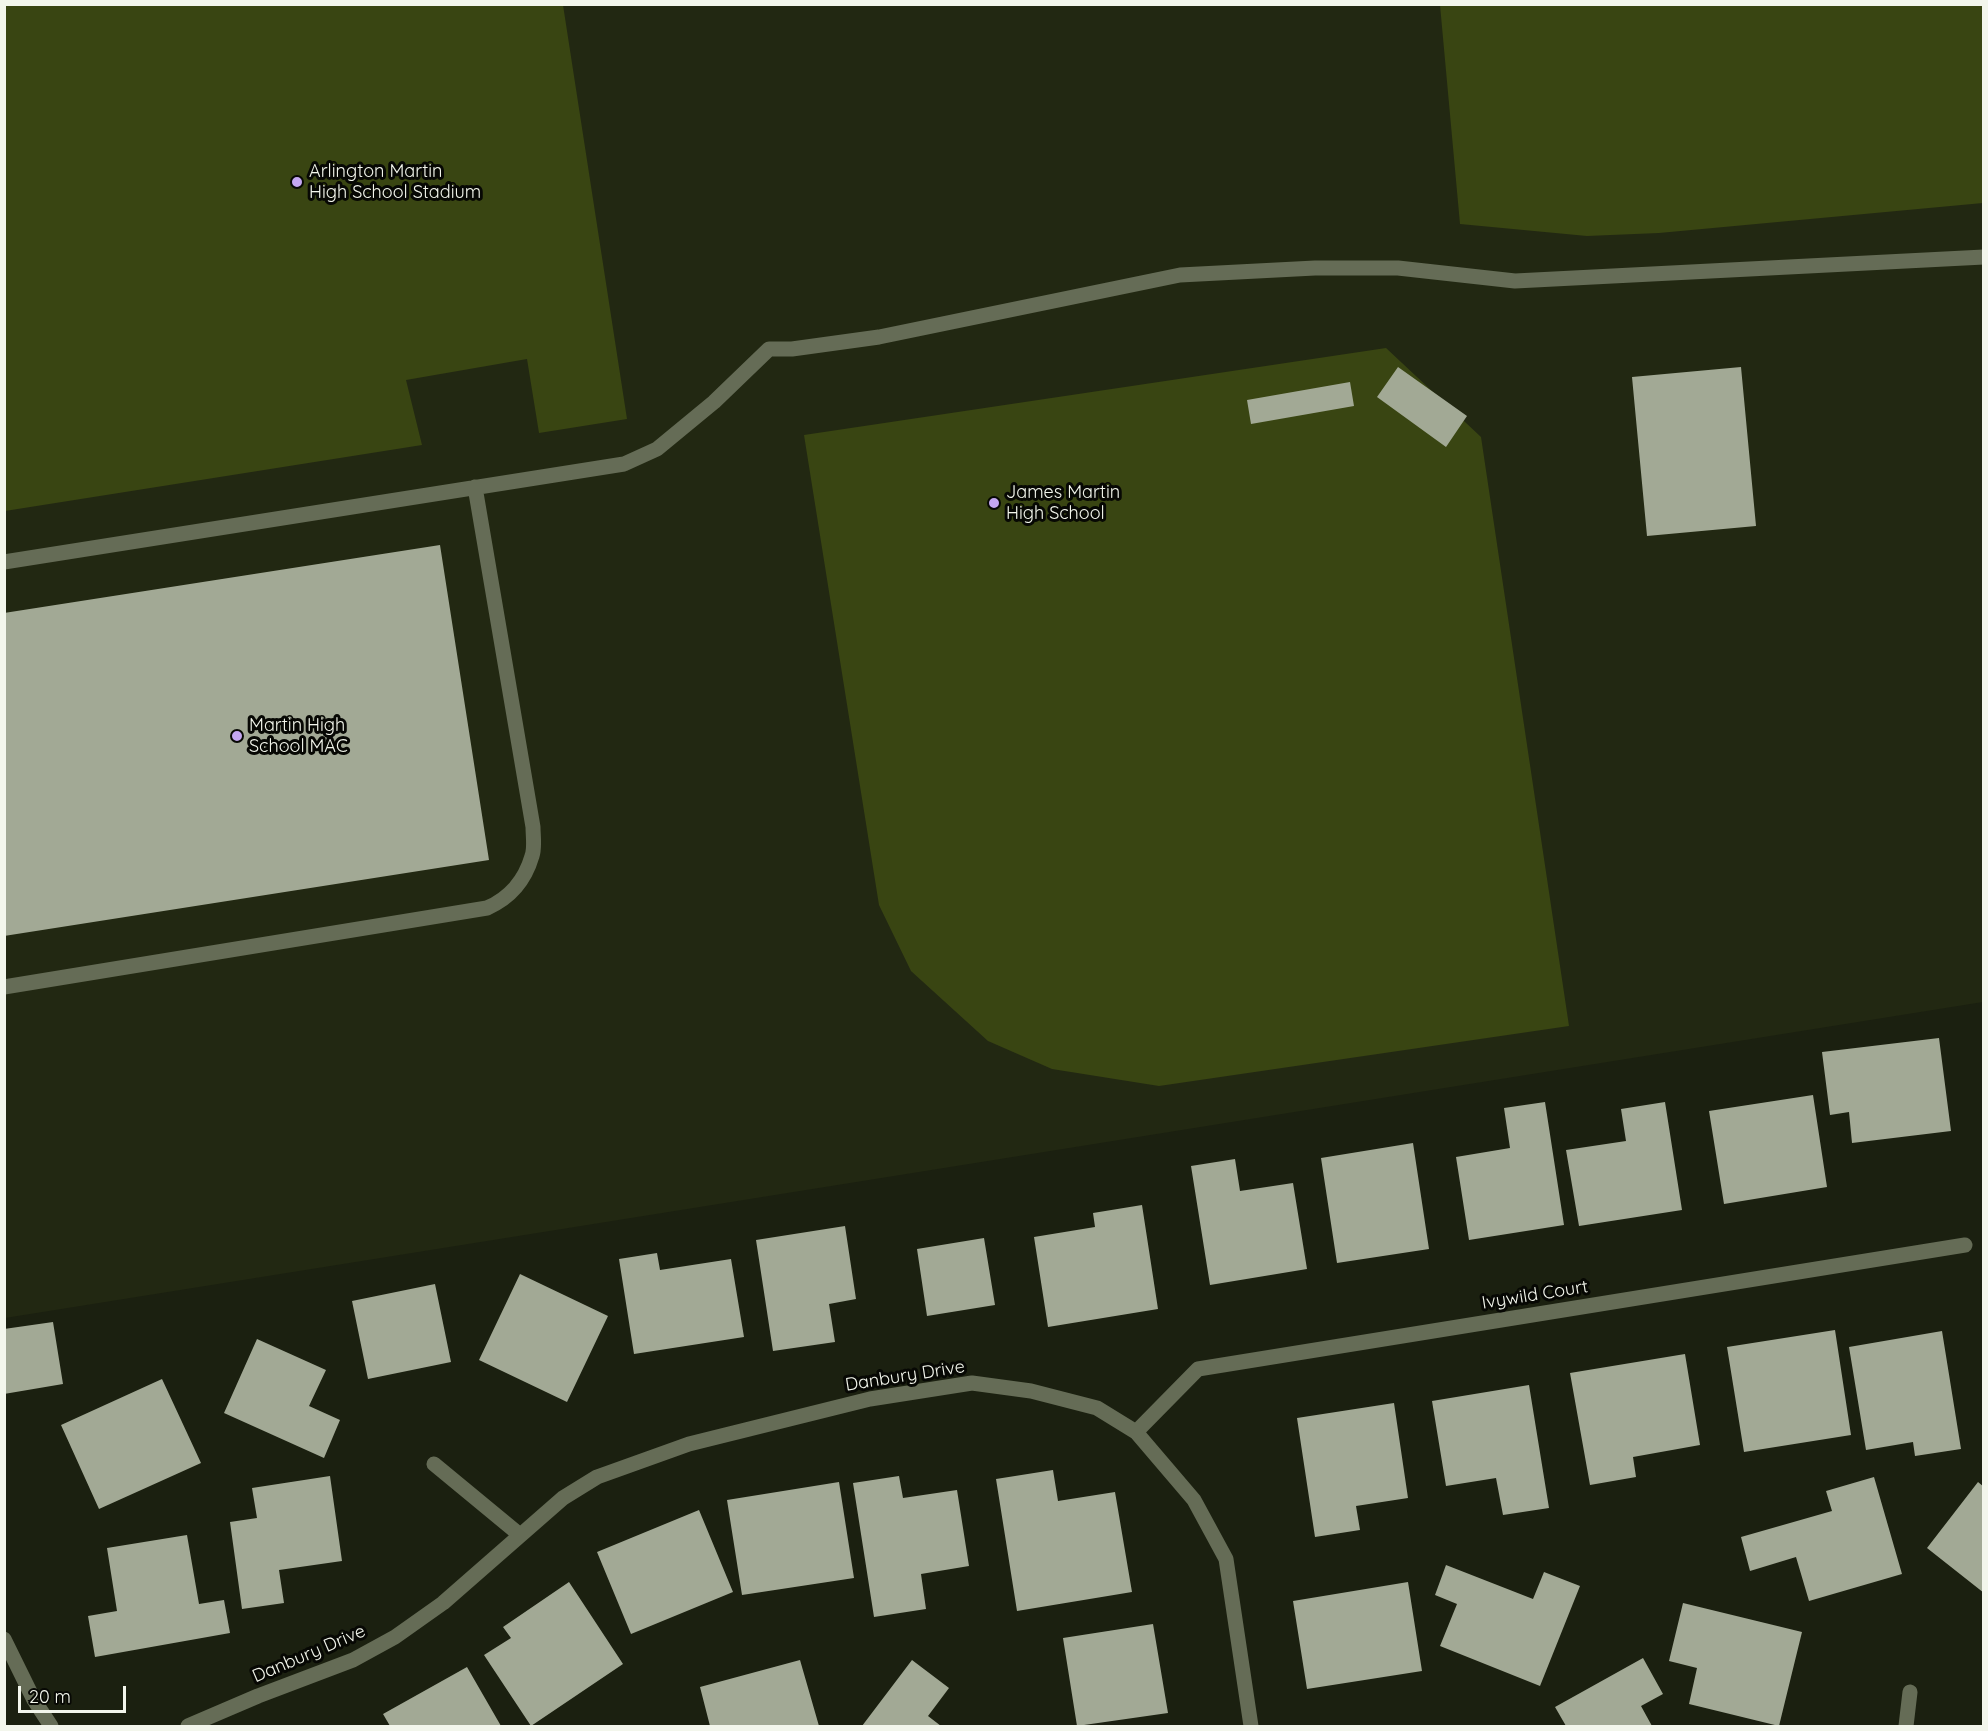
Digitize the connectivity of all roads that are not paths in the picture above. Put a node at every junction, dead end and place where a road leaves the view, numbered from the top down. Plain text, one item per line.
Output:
1 (1983, 256) edge
2 (475, 487) junction
3 (4, 562) edge
4 (4, 987) edge
5 (1965, 1245) dead end
6 (1136, 1432) junction
7 (434, 1464) dead end
8 (520, 1534) junction
9 (4, 1639) edge
10 (1910, 1692) dead end
11 (51, 1726) edge
12 (188, 1726) edge
13 (1251, 1726) edge
14 (1906, 1726) edge

1 - 2 street
2 - 3 street
2 - 4 street
5 - 6 street, Ivywild Court
6 - 8 street, Danbury Drive
6 - 13 street, Danbury Drive
7 - 8 street
8 - 12 street, Danbury Drive
9 - 11 street
10 - 14 street

